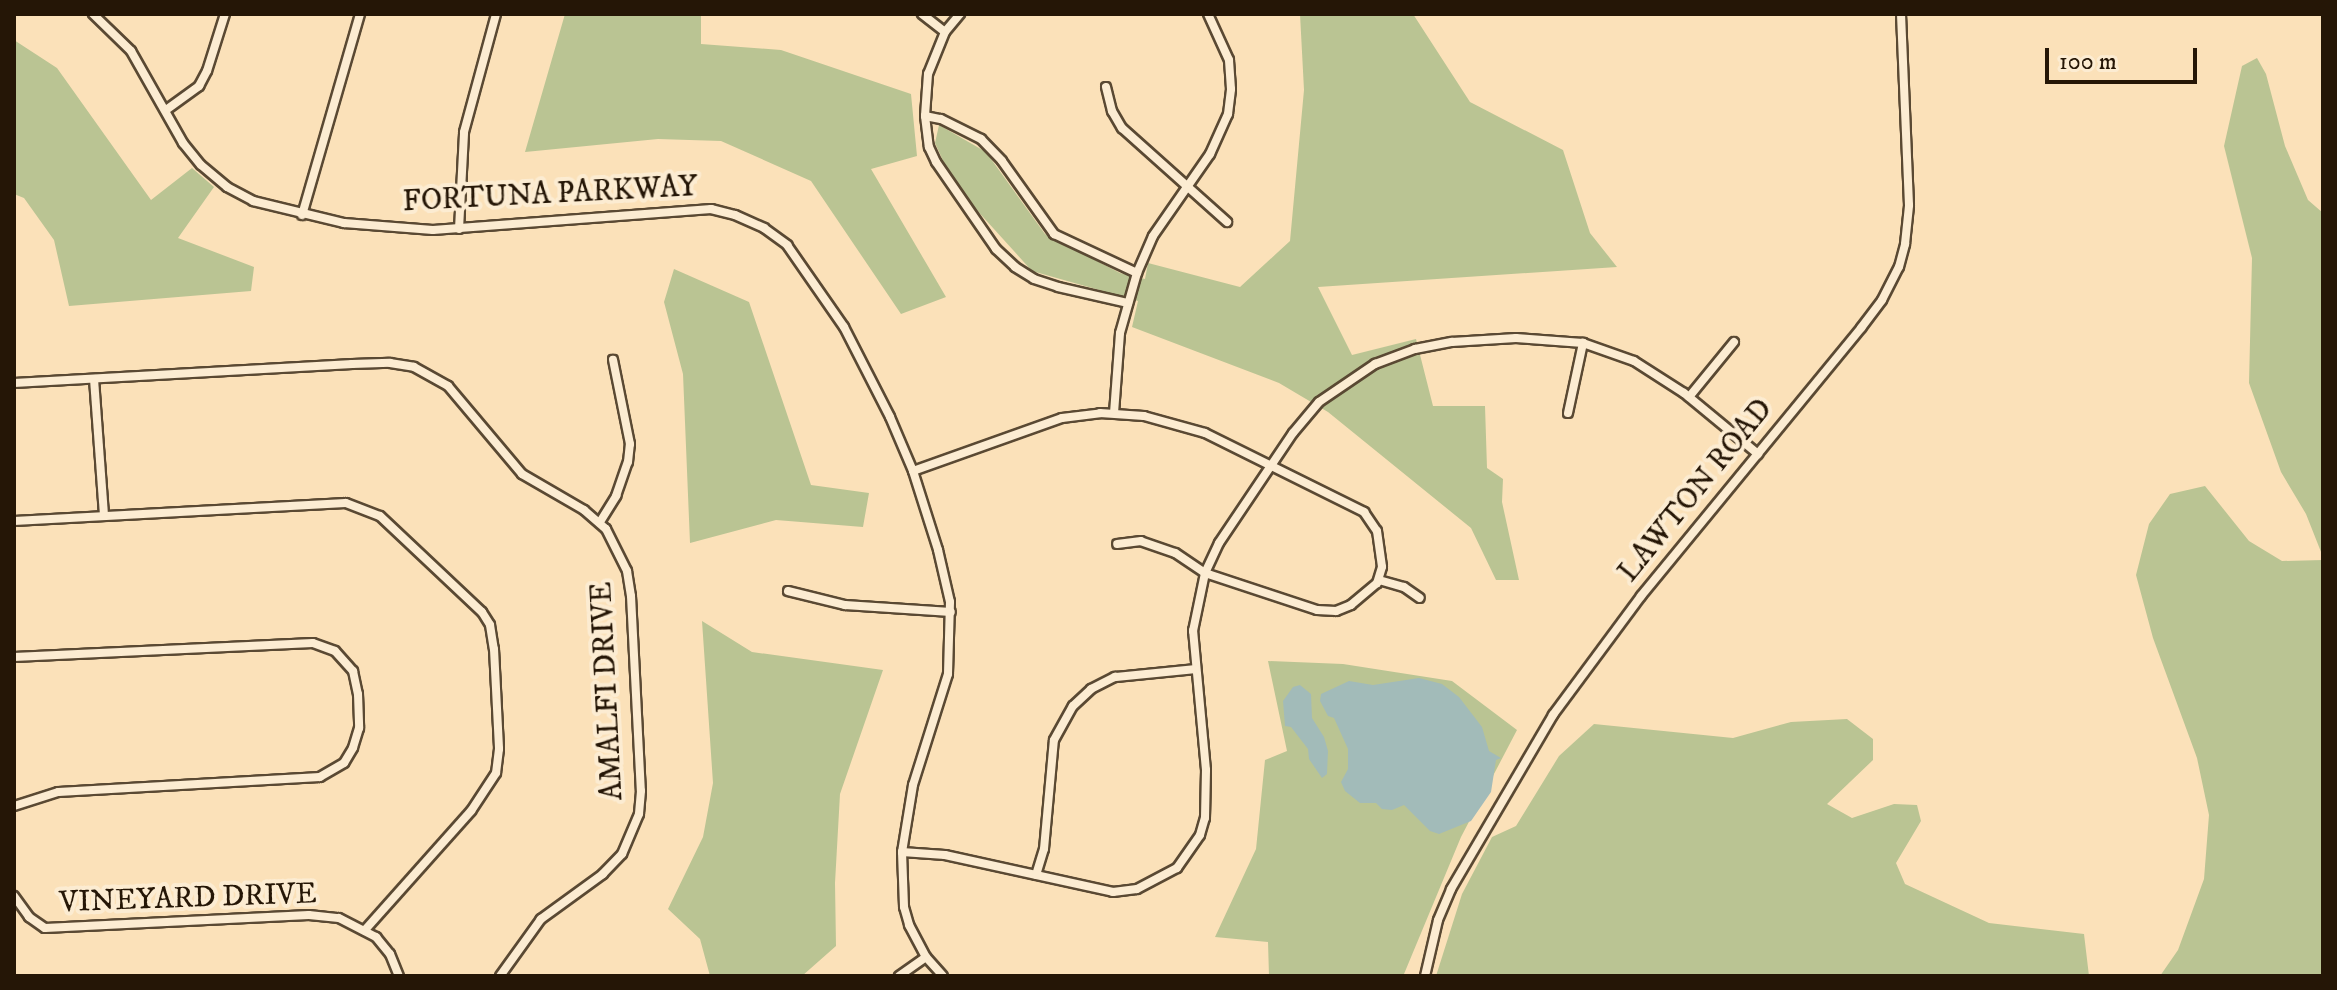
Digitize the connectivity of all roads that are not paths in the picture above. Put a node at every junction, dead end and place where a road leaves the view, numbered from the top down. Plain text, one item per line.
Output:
1 (93, 14) edge
2 (225, 14) edge
3 (360, 14) edge
4 (496, 14) edge
5 (922, 14) edge
6 (960, 14) edge
7 (1208, 14) edge
8 (1901, 14) edge
9 (945, 32) junction
10 (1106, 87) dead end
11 (166, 110) junction
12 (925, 116) junction
13 (1188, 186) junction
14 (302, 215) junction
15 (1227, 222) dead end
16 (459, 229) junction
17 (1137, 273) junction
18 (1128, 303) junction
19 (1734, 342) dead end
20 (1583, 343) junction
21 (613, 360) dead end
22 (94, 379) junction
23 (14, 383) edge
24 (1689, 397) junction
25 (1114, 413) junction
26 (1568, 413) dead end
27 (1758, 454) junction
28 (1270, 465) junction
29 (913, 471) junction
30 (104, 514) junction
31 (14, 521) edge
32 (600, 522) junction
33 (1117, 544) dead end
34 (1205, 573) junction
35 (1379, 580) junction
36 (788, 591) dead end
37 (1420, 598) dead end
38 (951, 612) junction
39 (14, 657) edge
40 (1195, 669) junction
41 (14, 806) edge
42 (902, 852) junction
43 (1036, 875) junction
44 (14, 896) edge
45 (366, 929) junction
46 (926, 957) junction
47 (399, 976) edge
48 (500, 976) edge
49 (899, 976) edge
50 (943, 976) edge
51 (1425, 976) edge

1 - 11 street, FORTUNA PARKWAY
2 - 11 street
3 - 14 street
4 - 16 street
5 - 9 street
6 - 9 street
7 - 13 street
8 - 27 street, LAWTON ROAD
9 - 12 street
10 - 13 street
11 - 14 street, FORTUNA PARKWAY
12 - 17 street
12 - 18 street
13 - 15 street
13 - 17 street
14 - 16 street, FORTUNA PARKWAY
16 - 29 street, FORTUNA PARKWAY
17 - 18 street
18 - 25 street
19 - 24 street
20 - 24 street
20 - 26 street
20 - 28 street
21 - 32 street
22 - 23 street, AMALFI DRIVE
22 - 30 street
22 - 32 street, AMALFI DRIVE
24 - 27 street
25 - 28 street
25 - 29 street
27 - 51 street, LAWTON ROAD
28 - 34 street
28 - 35 street
29 - 38 street, FORTUNA PARKWAY
30 - 31 street
30 - 45 street
32 - 48 street, AMALFI DRIVE
33 - 34 street
34 - 35 street
34 - 40 street
35 - 37 street
36 - 38 street
38 - 42 street, FORTUNA PARKWAY
39 - 41 street
40 - 43 street
40 - 43 street
42 - 43 street
42 - 46 street, FORTUNA PARKWAY
44 - 45 street, VINEYARD DRIVE
45 - 47 street
46 - 49 street
46 - 50 street, FORTUNA PARKWAY

